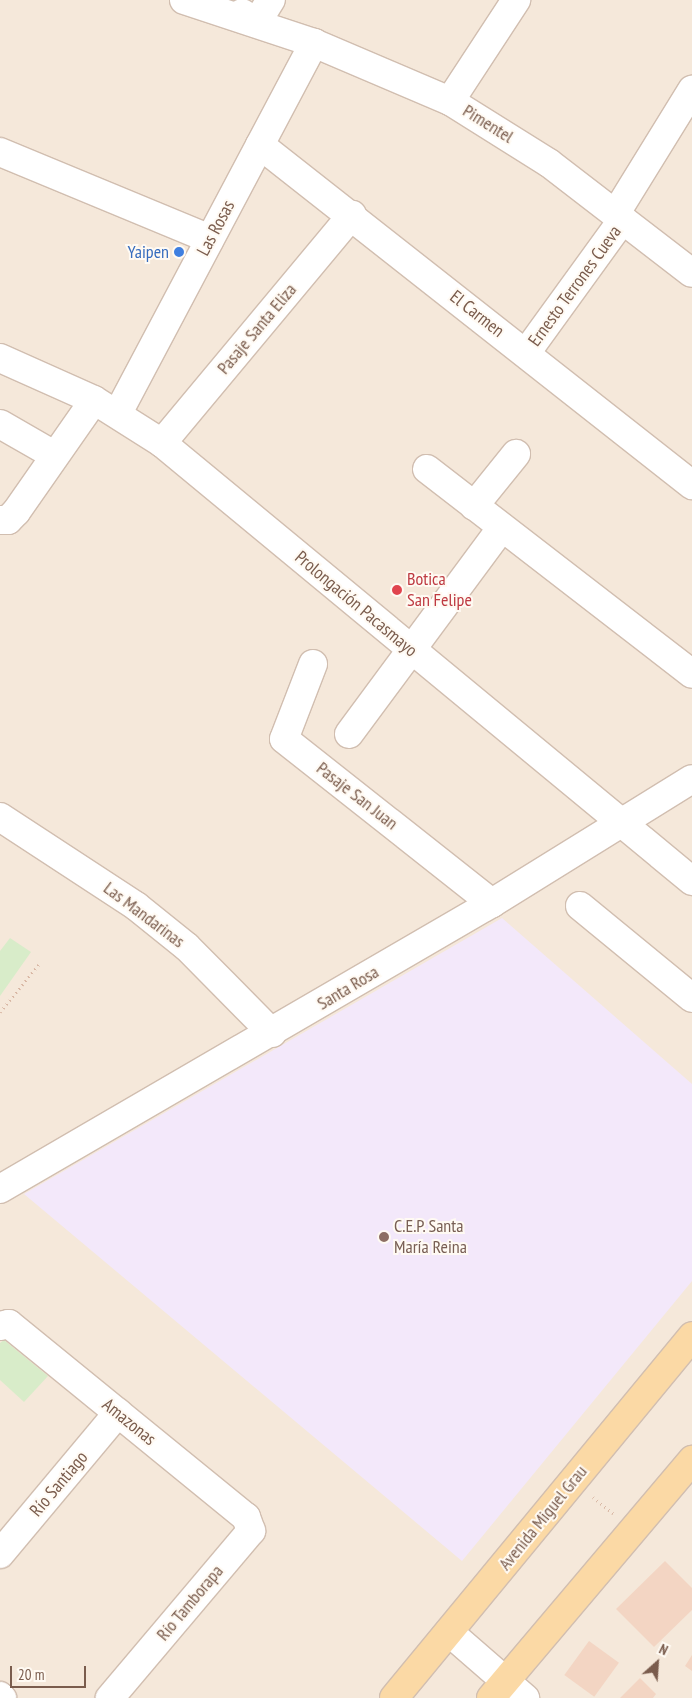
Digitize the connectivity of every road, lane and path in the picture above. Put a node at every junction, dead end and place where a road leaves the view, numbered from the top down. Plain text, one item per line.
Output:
1 (184, 0) edge
2 (223, 0) edge
3 (516, 0) edge
4 (264, 11) edge
5 (314, 43) junction
6 (692, 90) edge
7 (450, 101) junction
8 (260, 145) junction
9 (0, 152) edge
10 (352, 215) junction
11 (620, 216) junction
12 (210, 239) junction
13 (692, 274) edge
14 (526, 353) junction
15 (0, 358) edge
16 (94, 400) junction
17 (118, 413) junction
18 (0, 424) edge
19 (162, 443) junction
20 (516, 454) dead end
21 (54, 455) junction
22 (427, 469) dead end
23 (692, 485) edge
24 (474, 506) junction
25 (0, 520) edge
26 (502, 527) junction
27 (410, 650) junction
28 (313, 664) dead end
29 (692, 674) edge
30 (350, 734) dead end
31 (692, 779) edge
32 (0, 817) edge
33 (622, 823) junction
34 (692, 881) edge
35 (492, 903) junction
36 (580, 906) dead end
37 (40, 963) dead end
38 (692, 998) edge
39 (0, 1012) edge
40 (272, 1033) junction
41 (0, 1189) edge
42 (0, 1326) edge
43 (692, 1336) edge
44 (118, 1413) junction
45 (692, 1460) edge
46 (573, 1481) junction
47 (633, 1529) junction
48 (250, 1531) joint
49 (0, 1554) edge
50 (449, 1632) junction
51 (507, 1692) edge
52 (110, 1698) edge
53 (394, 1698) edge

1 - 4 street, Pimentel
2 - 4 street, Pimentel
3 - 7 street
4 - 5 street, Pimentel
5 - 7 street, Pimentel
5 - 8 street, Las Rosas
6 - 11 street, Ernesto Terrones Cueva
7 - 11 street, Pimentel
8 - 10 street, El Carmen
8 - 12 street, Las Rosas
9 - 12 street
10 - 14 street, El Carmen
10 - 19 street, Pasaje Santa Eliza
11 - 13 street, Pimentel
11 - 14 street, Ernesto Terrones Cueva
12 - 17 street, Las Rosas
14 - 23 street, El Carmen
15 - 16 street, Prolongación Pacasmayo
16 - 17 street, Prolongación Pacasmayo
16 - 21 street
17 - 19 street, Prolongación Pacasmayo
18 - 21 street
19 - 27 street, Prolongación Pacasmayo
20 - 24 street
21 - 25 street
22 - 24 street
24 - 26 street
26 - 27 street
26 - 29 street
27 - 30 street
27 - 33 street, Prolongación Pacasmayo
28 - 35 street, Pasaje San Juan
31 - 33 street, Santa Rosa
32 - 40 street, Las Mandarinas
33 - 34 street, Prolongación Pacasmayo
33 - 35 street, Santa Rosa
35 - 40 street, Santa Rosa
36 - 38 street
37 - 39 path
40 - 41 street, Santa Rosa
42 - 44 street, Amazonas
43 - 46 main road, Avenida Miguel Grau
44 - 48 street, Amazonas
44 - 49 street, Río Santiago
45 - 47 main road
46 - 47 path
46 - 50 main road, Avenida Miguel Grau
47 - 51 main road
48 - 52 street, Río Tamborapa
50 - 51 street
50 - 53 main road, Avenida Miguel Grau

